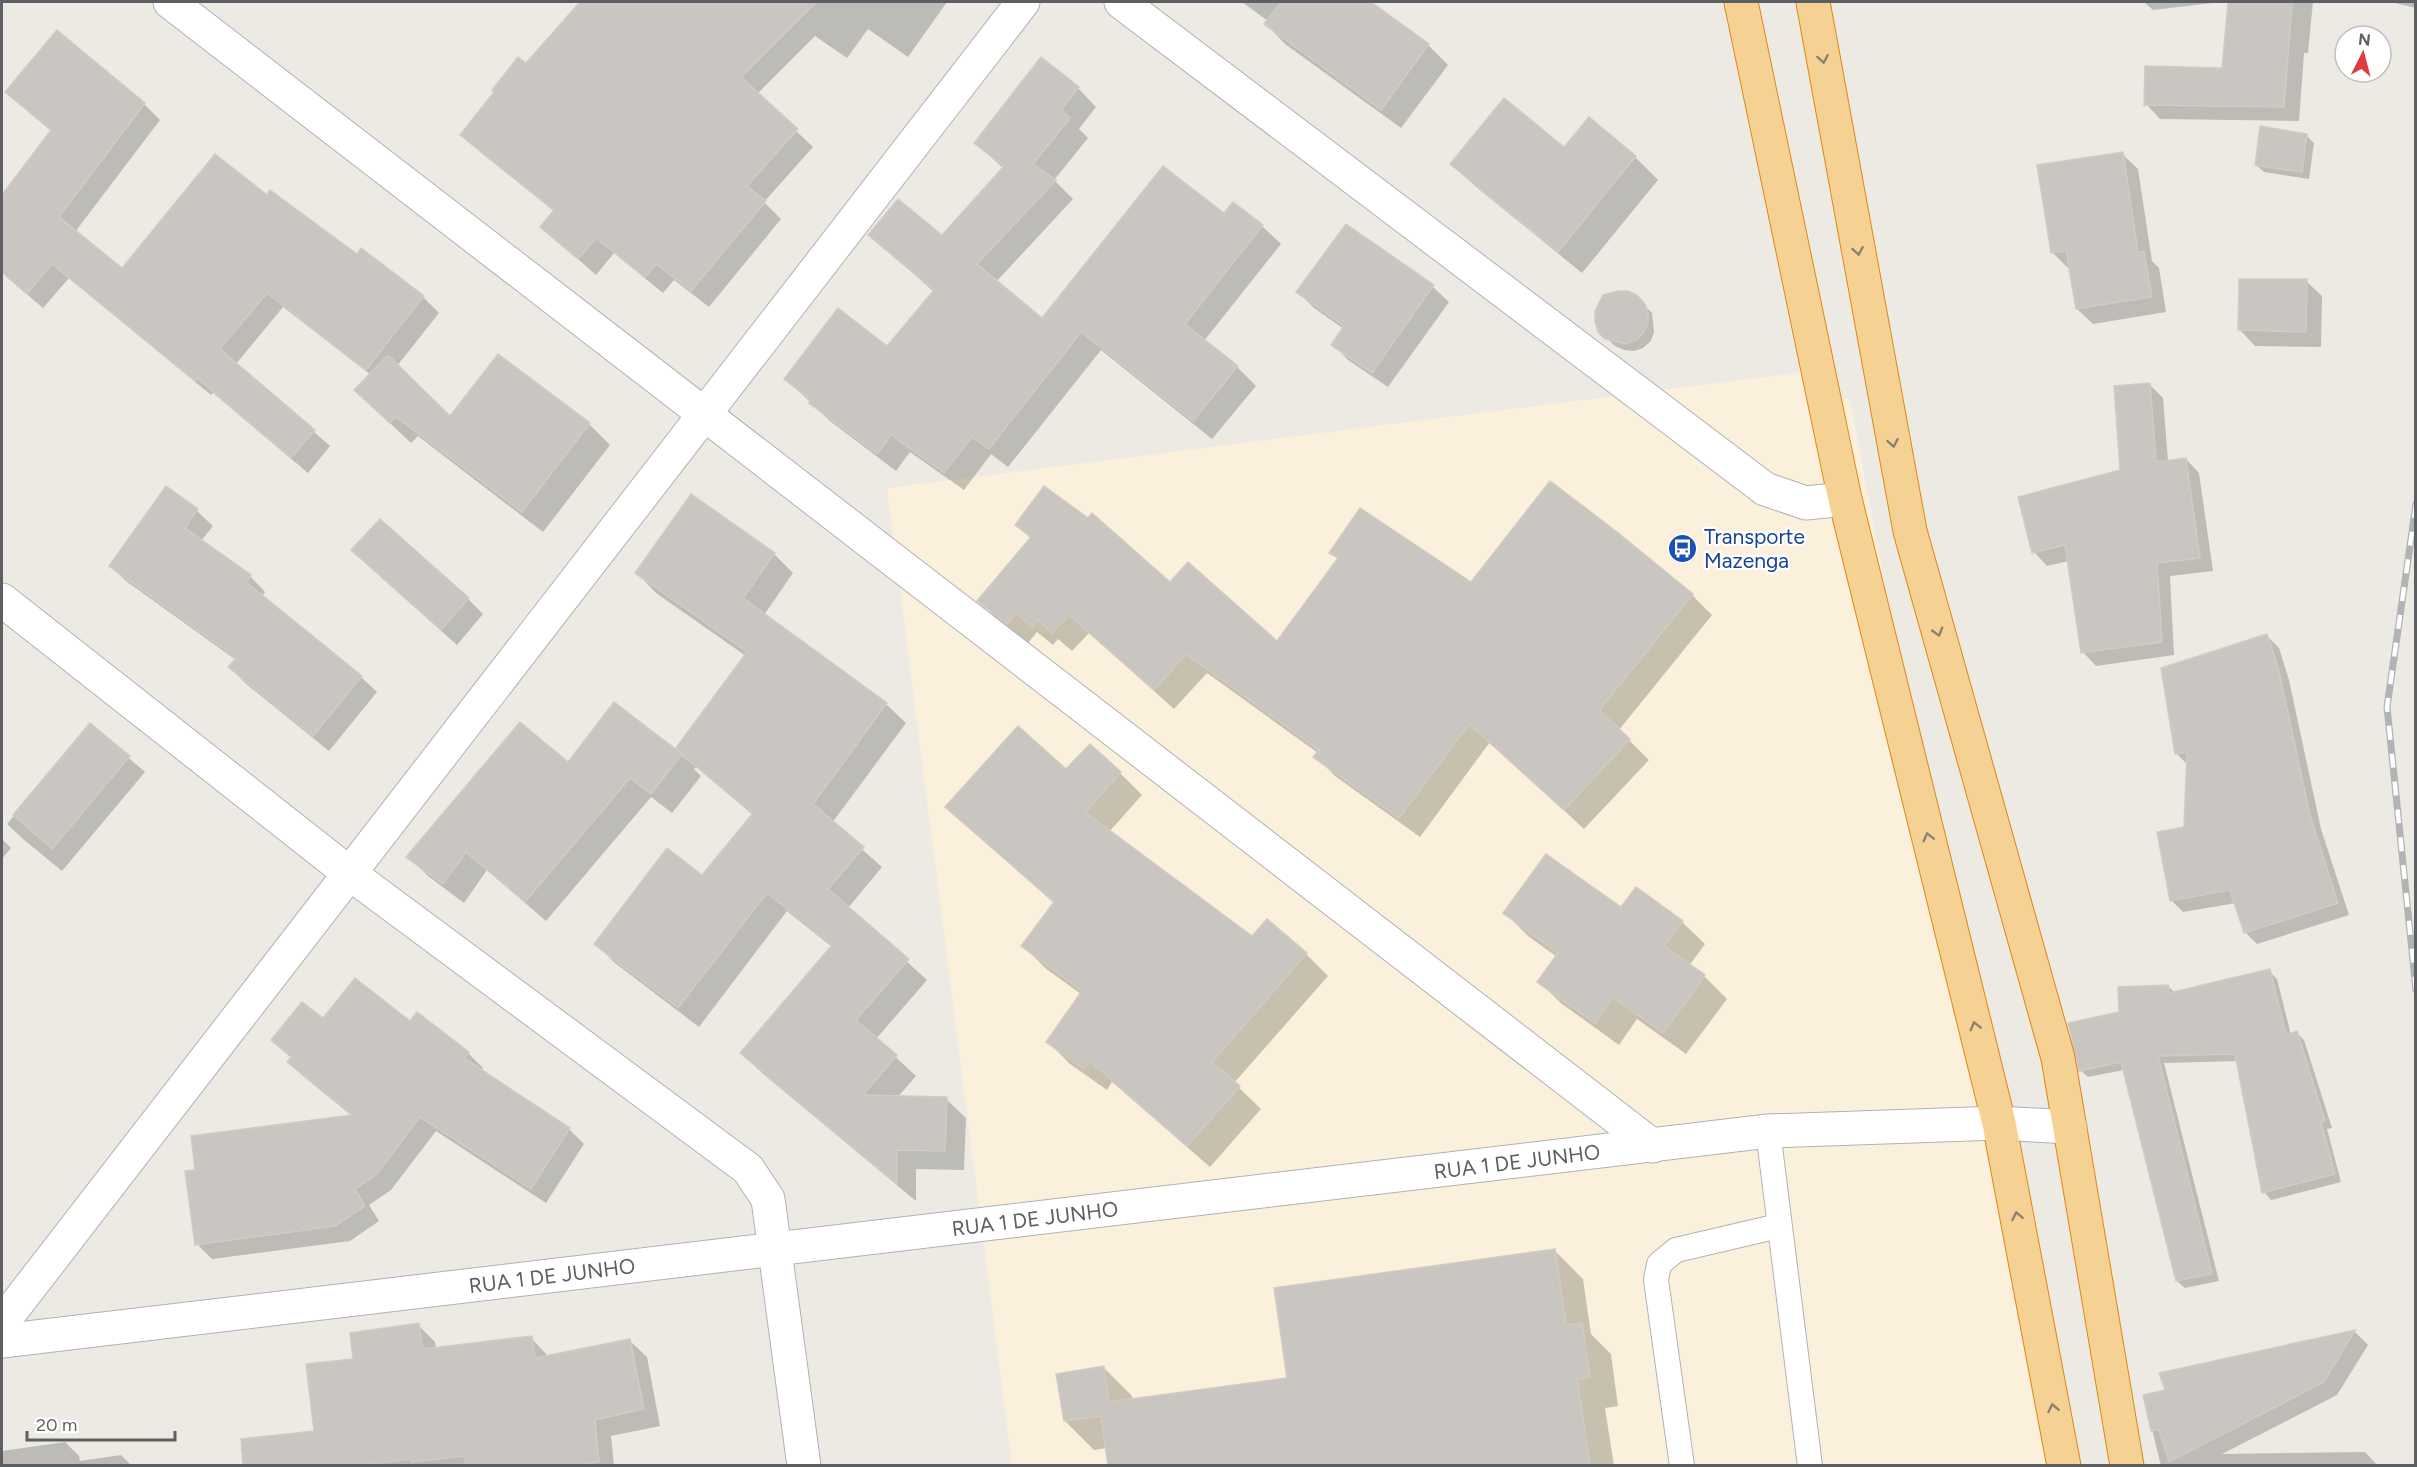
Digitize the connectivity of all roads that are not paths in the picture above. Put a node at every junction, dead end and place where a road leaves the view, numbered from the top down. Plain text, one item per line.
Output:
1 (171, 2) edge
2 (1023, 2) edge
3 (1121, 2) edge
4 (1741, 2) edge
5 (1813, 2) edge
6 (703, 414) junction
7 (1845, 499) junction
8 (2, 600) edge
9 (349, 873) junction
10 (1999, 1123) junction
11 (2070, 1126) junction
12 (1768, 1131) junction
13 (1653, 1146) junction
14 (1779, 1226) junction
15 (774, 1250) junction
16 (2, 1323) edge
17 (2, 1341) edge
18 (804, 1466) edge
19 (1682, 1466) edge
20 (1810, 1466) edge
21 (2064, 1466) edge
22 (2127, 1466) edge

1 - 6 street
2 - 6 street
3 - 7 street
4 - 7 highway
5 -> 11 highway
6 - 9 street
6 - 13 street
10 -> 7 highway
8 - 9 street
9 - 15 street
9 - 16 street
10 - 11 street, RUA 1 DE JUNHO
10 - 12 street, RUA 1 DE JUNHO
21 -> 10 highway
11 - 22 highway
12 - 13 street, RUA 1 DE JUNHO
12 - 14 lane
13 - 15 street, RUA 1 DE JUNHO
14 - 19 lane
14 - 20 lane
15 - 17 street, RUA 1 DE JUNHO
15 - 18 street

